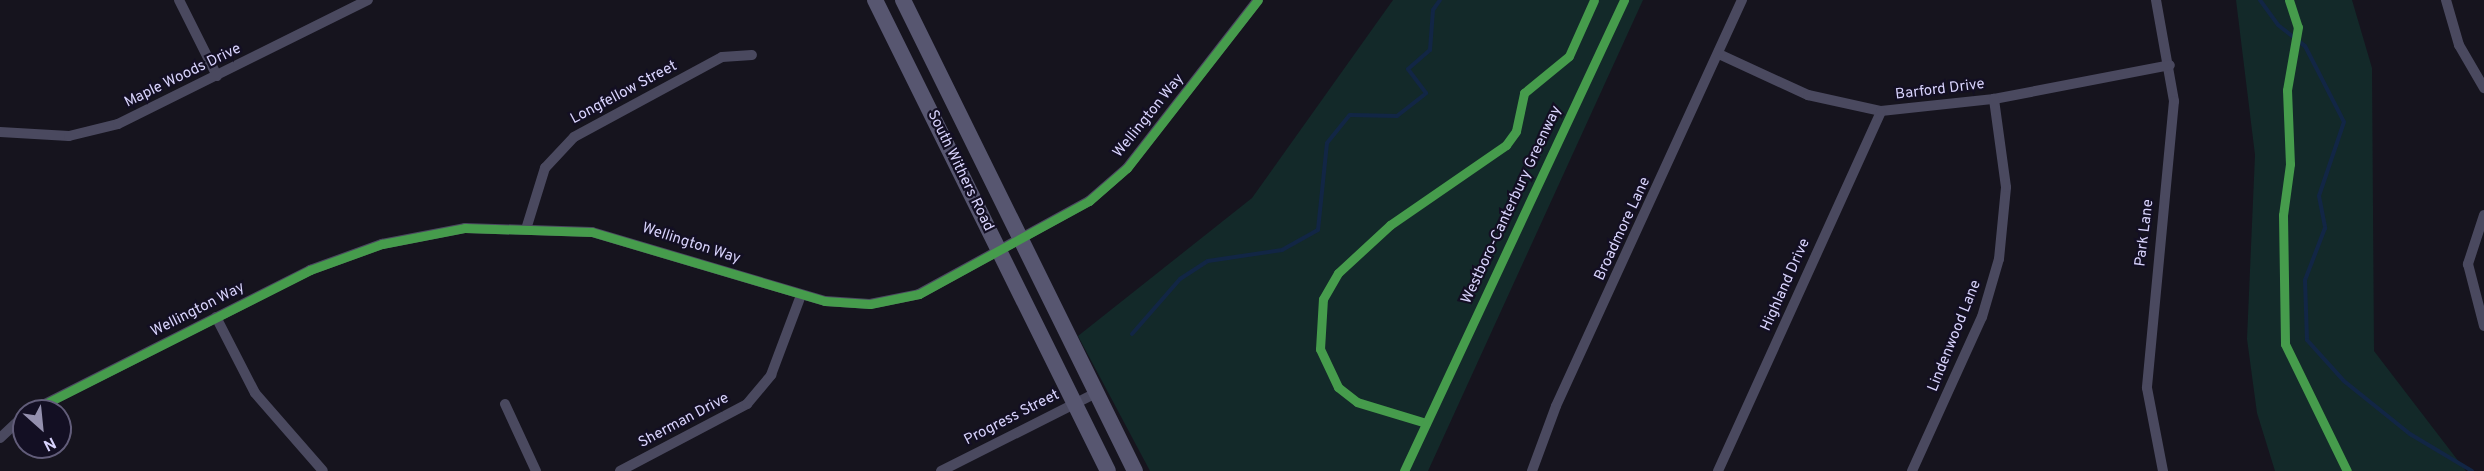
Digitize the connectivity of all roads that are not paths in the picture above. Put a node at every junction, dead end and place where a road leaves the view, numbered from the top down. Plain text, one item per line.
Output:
1 (179, 0) edge
2 (368, 0) edge
3 (875, 0) edge
4 (903, 0) edge
5 (1258, 0) edge
6 (1742, 0) edge
7 (2156, 0) edge
8 (2446, 0) edge
9 (752, 55) dead end
10 (1721, 55) junction
11 (2170, 65) junction
12 (217, 76) junction
13 (2484, 88) edge
14 (1994, 99) junction
15 (1881, 111) junction
16 (0, 132) edge
17 (2484, 215) edge
18 (527, 226) junction
19 (1021, 240) junction
20 (999, 250) junction
21 (801, 295) junction
22 (216, 317) junction
23 (2484, 326) edge
24 (1096, 393) junction
25 (55, 399) edge
26 (1074, 403) junction
27 (505, 404) dead end
28 (12, 427) edge
29 (0, 438) edge
30 (323, 471) edge
31 (536, 471) edge
32 (620, 471) edge
33 (941, 471) edge
34 (1108, 471) edge
35 (1135, 471) edge
36 (1532, 471) edge
37 (1718, 471) edge
38 (1912, 471) edge
39 (2163, 471) edge

1 - 12 street
2 - 12 street, Maple Woods Drive
3 - 20 main road, South Withers Road
4 - 19 main road, South Withers Road
5 - 19 street, Wellington Way
6 - 10 street, Broadmore Lane
7 - 11 street, Park Lane
8 - 13 street
9 - 18 street, Longfellow Street
10 - 15 street, Barford Drive
10 - 36 street, Broadmore Lane
11 - 14 street, Barford Drive
11 - 39 street, Park Lane
12 - 16 street, Maple Woods Drive
14 - 15 street, Barford Drive
14 - 38 street, Lindenwood Lane
15 - 37 street, Highland Drive
17 - 23 street
18 - 21 street, Wellington Way
18 - 22 street, Wellington Way
19 - 20 street, Wellington Way
19 - 24 main road, South Withers Road
20 - 21 street, Wellington Way
20 - 26 main road, South Withers Road
21 - 32 street, Sherman Drive
22 - 25 street, Wellington Way
22 - 30 street
24 - 26 street, Progress Street
24 - 35 main road, South Withers Road
26 - 33 street, Progress Street
26 - 34 main road, South Withers Road
27 - 31 street
28 - 29 street

